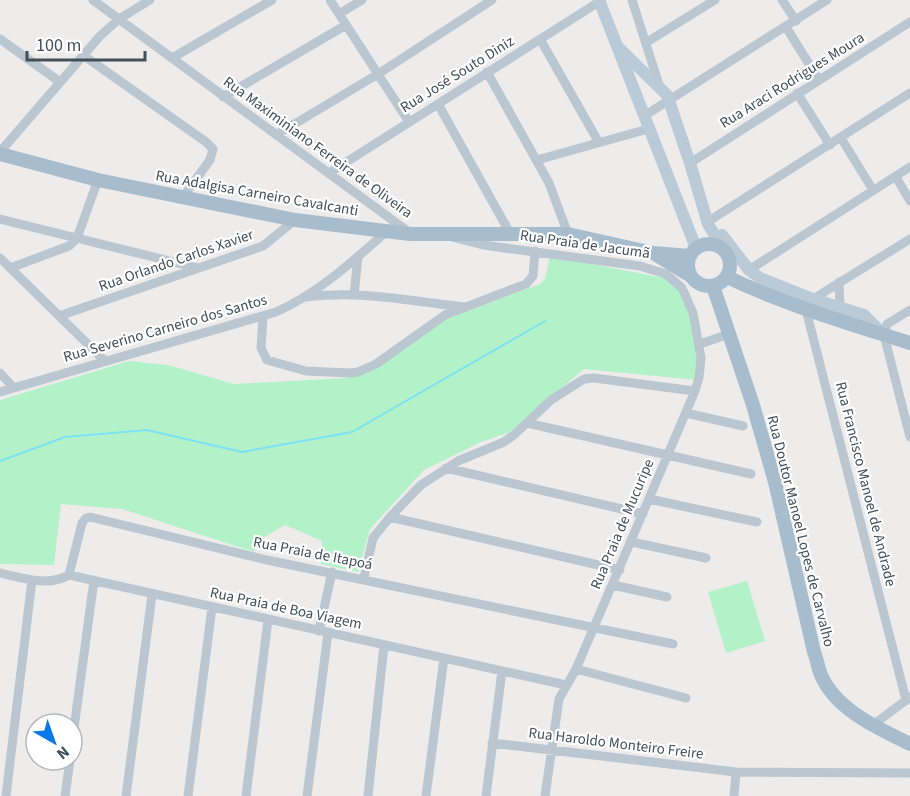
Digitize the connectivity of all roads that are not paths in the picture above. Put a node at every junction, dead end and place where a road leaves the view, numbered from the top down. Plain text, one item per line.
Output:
1 (93, 0) edge
2 (150, 0) edge
3 (272, 0) edge
4 (330, 0) edge
5 (362, 0) edge
6 (492, 0) edge
7 (600, 0) edge
8 (632, 0) edge
9 (716, 0) edge
10 (782, 0) edge
11 (828, 0) edge
12 (339, 14) junction
13 (119, 19) junction
14 (796, 21) junction
15 (910, 22) edge
16 (346, 25) junction
17 (786, 27) junction
18 (0, 39) edge
19 (540, 39) junction
20 (647, 42) junction
21 (616, 45) junction
22 (83, 56) junction
23 (172, 58) junction
24 (487, 72) junction
25 (378, 74) junction
26 (819, 80) junction
27 (60, 82) junction
28 (660, 88) junction
29 (797, 93) junction
30 (910, 93) edge
31 (223, 97) junction
32 (670, 101) junction
33 (438, 104) junction
34 (644, 116) junction
35 (409, 122) junction
36 (648, 129) junction
37 (276, 135) junction
38 (841, 138) junction
39 (598, 141) junction
40 (830, 145) junction
41 (1, 149) edge
42 (537, 160) junction
43 (690, 163) junction
44 (910, 167) edge
45 (329, 173) junction
46 (896, 177) junction
47 (98, 180) junction
48 (873, 190) junction
49 (183, 197) junction
50 (910, 201) edge
51 (702, 207) junction
52 (0, 219) edge
53 (712, 219) junction
54 (295, 220) junction
55 (386, 232) junction
56 (410, 234) junction
57 (444, 234) junction
58 (568, 234) junction
59 (511, 235) junction
60 (77, 238) junction
61 (910, 239) edge
62 (723, 249) junction
63 (535, 251) junction
64 (693, 252) junction
65 (653, 253) junction
66 (358, 257) junction
67 (0, 258) edge
68 (10, 268) junction
69 (198, 268) junction
70 (748, 270) junction
71 (691, 276) junction
72 (727, 277) junction
73 (839, 282) junction
74 (713, 286) junction
75 (354, 295) junction
76 (305, 298) junction
77 (809, 305) junction
78 (464, 307) junction
79 (840, 307) junction
80 (910, 310) edge
81 (59, 316) junction
82 (263, 317) junction
83 (729, 334) junction
84 (884, 335) junction
85 (700, 344) junction
86 (910, 344) edge
87 (105, 362) junction
88 (0, 373) edge
89 (14, 387) junction
90 (695, 391) junction
91 (0, 392) edge
92 (686, 413) junction
93 (527, 423) junction
94 (743, 426) dead end
95 (910, 437) edge
96 (667, 456) junction
97 (446, 468) junction
98 (751, 474) dead end
99 (649, 499) junction
100 (643, 513) junction
101 (390, 517) junction
102 (757, 522) dead end
103 (632, 542) junction
104 (705, 558) dead end
105 (620, 570) junction
106 (332, 572) junction
107 (0, 573) edge
108 (69, 574) junction
109 (364, 578) junction
110 (32, 580) junction
111 (94, 580) junction
112 (613, 585) junction
113 (152, 595) junction
114 (667, 597) dead end
115 (212, 607) junction
116 (268, 620) junction
117 (594, 628) junction
118 (324, 632) junction
119 (673, 644) dead end
120 (384, 645) junction
121 (444, 658) junction
122 (576, 669) junction
123 (502, 671) junction
124 (566, 685) junction
125 (686, 698) dead end
126 (908, 698) edge
127 (76, 712) edge
128 (873, 725) junction
129 (492, 743) junction
130 (910, 744) edge
131 (551, 750) junction
132 (68, 772) edge
133 (736, 772) junction
134 (910, 773) edge
135 (6, 796) edge
136 (65, 796) edge
137 (126, 796) edge
138 (188, 796) edge
139 (246, 796) edge
140 (307, 796) edge
141 (368, 796) edge
142 (426, 796) edge
143 (486, 796) edge
144 (545, 796) edge
145 (734, 796) edge

1 - 13 street, Rua Maximiniano Ferreira de Oliveira
2 - 13 street
3 - 23 street
4 - 12 street
5 - 12 street
6 - 25 street
7 - 19 street, Rua José Souto Diniz
7 - 21 main road
8 - 20 street
9 - 20 street
10 - 14 street
11 - 14 street
12 - 16 street
13 - 22 street
13 - 23 street, Rua Maximiniano Ferreira de Oliveira
14 - 17 street
15 - 26 street, Rua Araci Rodrigues Moura
16 - 25 street
16 - 31 street
17 - 26 street
17 - 32 street
18 - 27 street
19 - 24 street, Rua José Souto Diniz
19 - 39 street
20 - 28 street
21 - 28 main road
21 - 34 main road
22 - 27 street
22 - 49 street
23 - 31 street, Rua Maximiniano Ferreira de Oliveira
24 - 33 street, Rua José Souto Diniz
24 - 42 street
25 - 35 street
25 - 37 street
26 - 29 street, Rua Araci Rodrigues Moura
27 - 41 street
28 - 32 main road
29 - 40 street
29 - 43 street, Rua Araci Rodrigues Moura
30 - 38 street
31 - 37 street, Rua Maximiniano Ferreira de Oliveira
32 - 34 street
32 - 43 main road
33 - 35 street, Rua José Souto Diniz
33 - 59 street
34 - 36 main road
35 - 45 street, Rua José Souto Diniz
36 - 39 street
36 - 64 main road
37 - 45 street, Rua Maximiniano Ferreira de Oliveira
38 - 40 street
38 - 48 street
39 - 42 street
40 - 53 street
41 - 47 main road, Rua Adalgisa Carneiro Cavalcanti
42 - 58 street
43 - 51 main road
44 - 46 street
45 - 56 street, Rua Maximiniano Ferreira de Oliveira
46 - 48 street
46 - 50 street
47 - 49 main road, Rua Adalgisa Carneiro Cavalcanti
47 - 60 street
48 - 70 street
49 - 54 main road, Rua Adalgisa Carneiro Cavalcanti
51 - 53 main road
51 - 62 main road
52 - 60 street
53 - 70 main road
54 - 55 main road, Rua Adalgisa Carneiro Cavalcanti
54 - 69 street, Rua Orlando Carlos Xavier
55 - 56 main road, Rua Adalgisa Carneiro Cavalcanti
55 - 66 street, Rua Severino Carneiro dos Santos
56 - 57 main road, Rua Adalgisa Carneiro Cavalcanti
57 - 59 main road, Rua Adalgisa Carneiro Cavalcanti
57 - 63 street, Rua Praia de Jacumã
58 - 59 main road, Rua Adalgisa Carneiro Cavalcanti
58 - 65 main road, Rua Adalgisa Carneiro Cavalcanti
60 - 68 street
60 - 69 street
61 - 73 street
62 - 64 main road
62 - 72 main road
63 - 78 street
63 - 85 street, Rua Praia de Jacumã
64 - 65 main road, Rua Adalgisa Carneiro Cavalcanti
64 - 71 main road
65 - 71 main road, Rua Adalgisa Carneiro Cavalcanti
66 - 75 street
66 - 76 street, Rua Severino Carneiro dos Santos
67 - 68 street
68 - 81 street
69 - 81 street, Rua Orlando Carlos Xavier
70 - 77 main road
71 - 74 main road
72 - 74 main road
72 - 77 main road
73 - 77 street
73 - 79 street
74 - 83 main road, Rua Doutor Manoel Lopes de Carvalho
75 - 76 street
75 - 78 street
76 - 82 street, Rua Severino Carneiro dos Santos
77 - 79 main road
77 - 84 main road
77 - 126 street, Rua Francisco Manoel de Andrade
78 - 82 street
79 - 84 main road
80 - 84 street
81 - 87 street
82 - 87 street, Rua Severino Carneiro dos Santos
83 - 85 street
83 - 128 main road, Rua Doutor Manoel Lopes de Carvalho
84 - 86 main road
84 - 95 street
85 - 90 street, Rua Praia de Jacumã
87 - 89 street, Rua Severino Carneiro dos Santos
88 - 89 street
89 - 91 street, Rua Severino Carneiro dos Santos
90 - 92 street, Rua Praia de Mucuripe
90 - 93 street
92 - 94 street
92 - 96 street, Rua Praia de Mucuripe
93 - 96 street
93 - 97 street
96 - 98 street
96 - 99 street, Rua Praia de Mucuripe
97 - 100 street
97 - 101 street
99 - 100 street, Rua Praia de Mucuripe
99 - 102 street
100 - 103 street, Rua Praia de Mucuripe
101 - 105 street
101 - 109 street
103 - 104 street
103 - 105 street, Rua Praia de Mucuripe
105 - 112 street, Rua Praia de Mucuripe
106 - 108 street, Rua Praia de Itapoá
106 - 109 street, Rua Praia de Itapoá
106 - 118 street
107 - 110 street, Rua Praia de Boa Viagem
108 - 110 street, Rua Praia de Boa Viagem
108 - 111 street, Rua Praia de Boa Viagem
109 - 117 street, Rua Praia de Itapoá
110 - 135 street
111 - 113 street, Rua Praia de Boa Viagem
111 - 127 street
112 - 114 street
112 - 117 street, Rua Praia de Mucuripe
113 - 115 street, Rua Praia de Boa Viagem
113 - 137 street
115 - 116 street, Rua Praia de Boa Viagem
115 - 138 street
116 - 118 street, Rua Praia de Boa Viagem
116 - 139 street
117 - 119 street, Rua Praia de Itapoá
117 - 122 street, Rua Praia de Mucuripe
118 - 120 street, Rua Praia de Boa Viagem
118 - 140 street
120 - 121 street, Rua Praia de Boa Viagem
120 - 141 street
121 - 123 street, Rua Praia de Boa Viagem
121 - 142 street
122 - 124 street, Rua Praia de Mucuripe
122 - 125 street
123 - 124 street, Rua Praia de Boa Viagem
123 - 129 street
124 - 131 street, Rua Praia de Mucuripe
126 - 128 street
128 - 130 main road, Rua Doutor Manoel Lopes de Carvalho
129 - 131 street, Rua Haroldo Monteiro Freire
129 - 143 street
131 - 133 street, Rua Haroldo Monteiro Freire
131 - 144 street, Rua Praia de Mucuripe
132 - 136 street
133 - 134 street, Rua Haroldo Monteiro Freire
133 - 145 street

